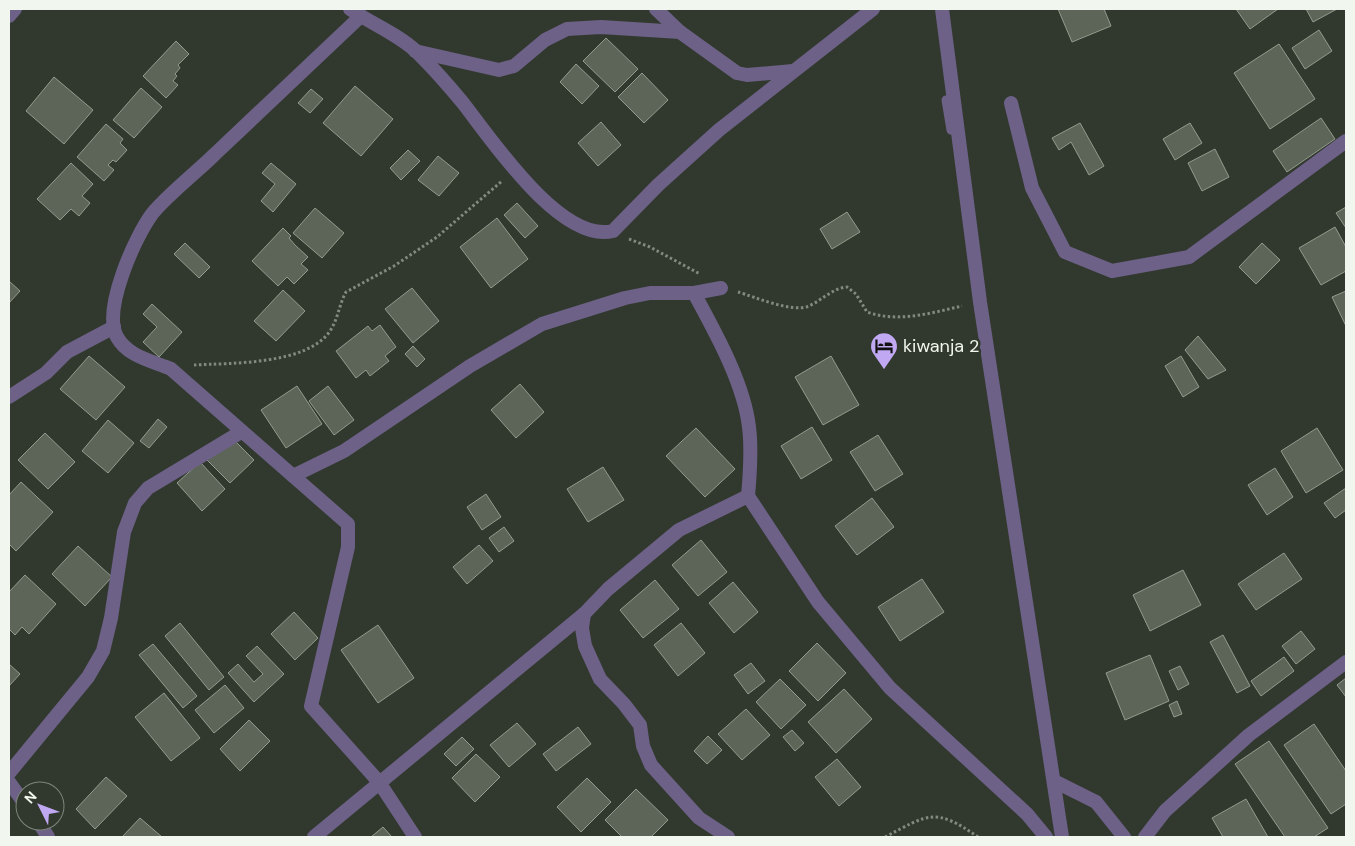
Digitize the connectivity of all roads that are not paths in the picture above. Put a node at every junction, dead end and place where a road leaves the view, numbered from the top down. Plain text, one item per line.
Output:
1 (15, 9) edge
2 (656, 9) edge
3 (873, 9) edge
4 (942, 9) edge
5 (356, 12) edge
6 (9, 16) edge
7 (680, 32) junction
8 (415, 51) junction
9 (794, 71) junction
10 (946, 100) dead end
11 (1011, 103) dead end
12 (1346, 141) edge
13 (721, 288) road end
14 (694, 293) junction
15 (114, 327) junction
16 (9, 397) edge
17 (241, 432) junction
18 (293, 476) junction
19 (1007, 476) junction
20 (748, 496) junction
21 (584, 614) junction
22 (1346, 662) edge
23 (9, 773) edge
24 (1054, 781) junction
25 (379, 782) junction
26 (314, 837) edge
27 (415, 837) edge
28 (728, 837) edge
29 (1046, 837) edge
30 (1062, 837) edge
31 (1124, 837) edge
32 (1145, 837) edge

1 - 6 street
2 - 7 street
3 - 9 street
4 - 19 street
5 - 8 street
5 - 15 street
7 - 8 street
7 - 9 street
8 - 9 street
10 - 19 lane
11 - 12 street
13 - 14 street
14 - 18 street
14 - 20 street
15 - 16 street
15 - 17 street
17 - 18 street
17 - 23 street
18 - 25 street
19 - 24 street
20 - 21 street
20 - 29 street
21 - 25 street
21 - 28 street
22 - 32 street
24 - 30 street
24 - 31 street
25 - 26 street
25 - 27 street

